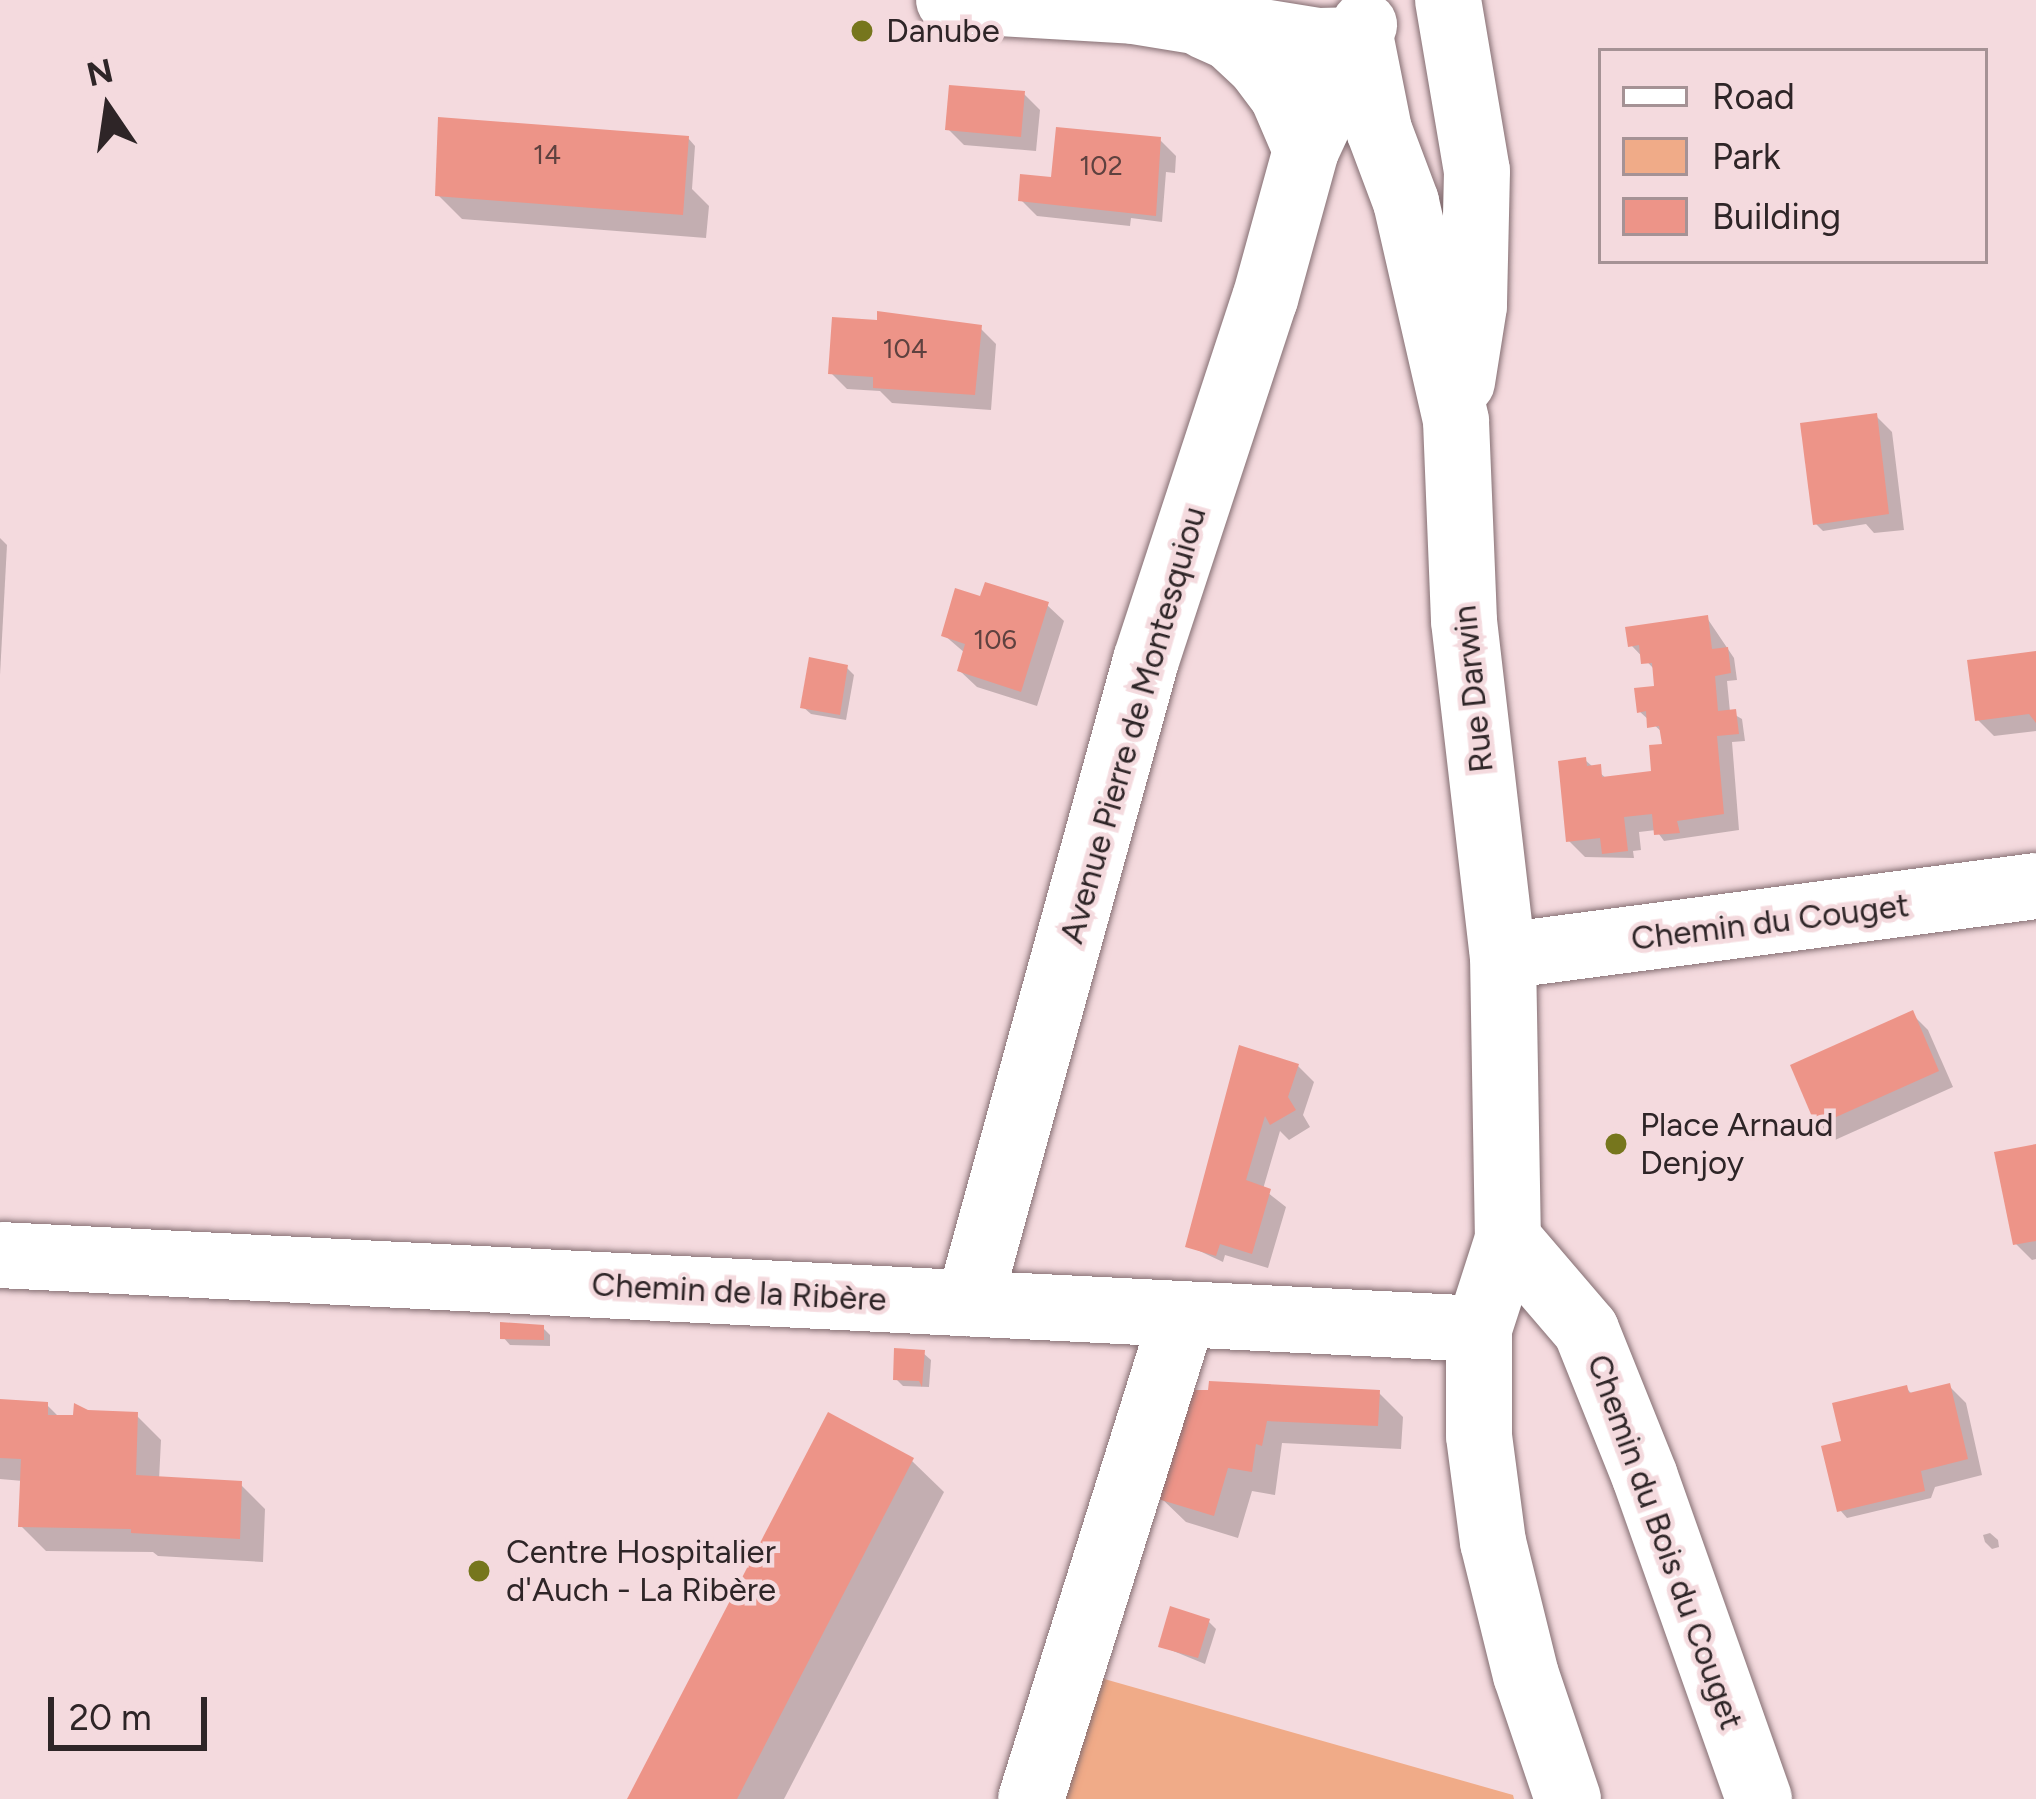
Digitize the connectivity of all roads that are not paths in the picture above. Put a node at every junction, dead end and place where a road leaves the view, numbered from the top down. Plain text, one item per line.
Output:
1 (949, 0) edge
2 (1448, 0) edge
3 (1362, 10) edge
4 (1174, 11) edge
5 (1306, 150) junction
6 (1456, 422) junction
7 (2036, 886) edge
8 (1503, 956) junction
9 (1508, 1239) junction
10 (0, 1255) edge
11 (969, 1304) junction
12 (1183, 1315) junction
13 (1479, 1329) junction
14 (1031, 1799) edge
15 (1568, 1799) edge
16 (1759, 1799) edge

1 - 4 street
2 - 6 street, Rue Darwin
3 - 4 street
3 - 5 street, Avenue Pierre de Montesquiou
3 - 6 street, Rue Darwin
4 - 5 street
5 - 11 street, Avenue Pierre de Montesquiou
6 - 8 street, Rue Darwin
7 - 8 street, Chemin du Couget
8 - 9 street
9 - 13 street
9 - 16 street, Chemin du Bois du Couget
10 - 11 street, Chemin de la Ribère
11 - 12 street, Chemin de la Ribère
12 - 13 street, Chemin de la Ribère
12 - 14 street
13 - 15 street

